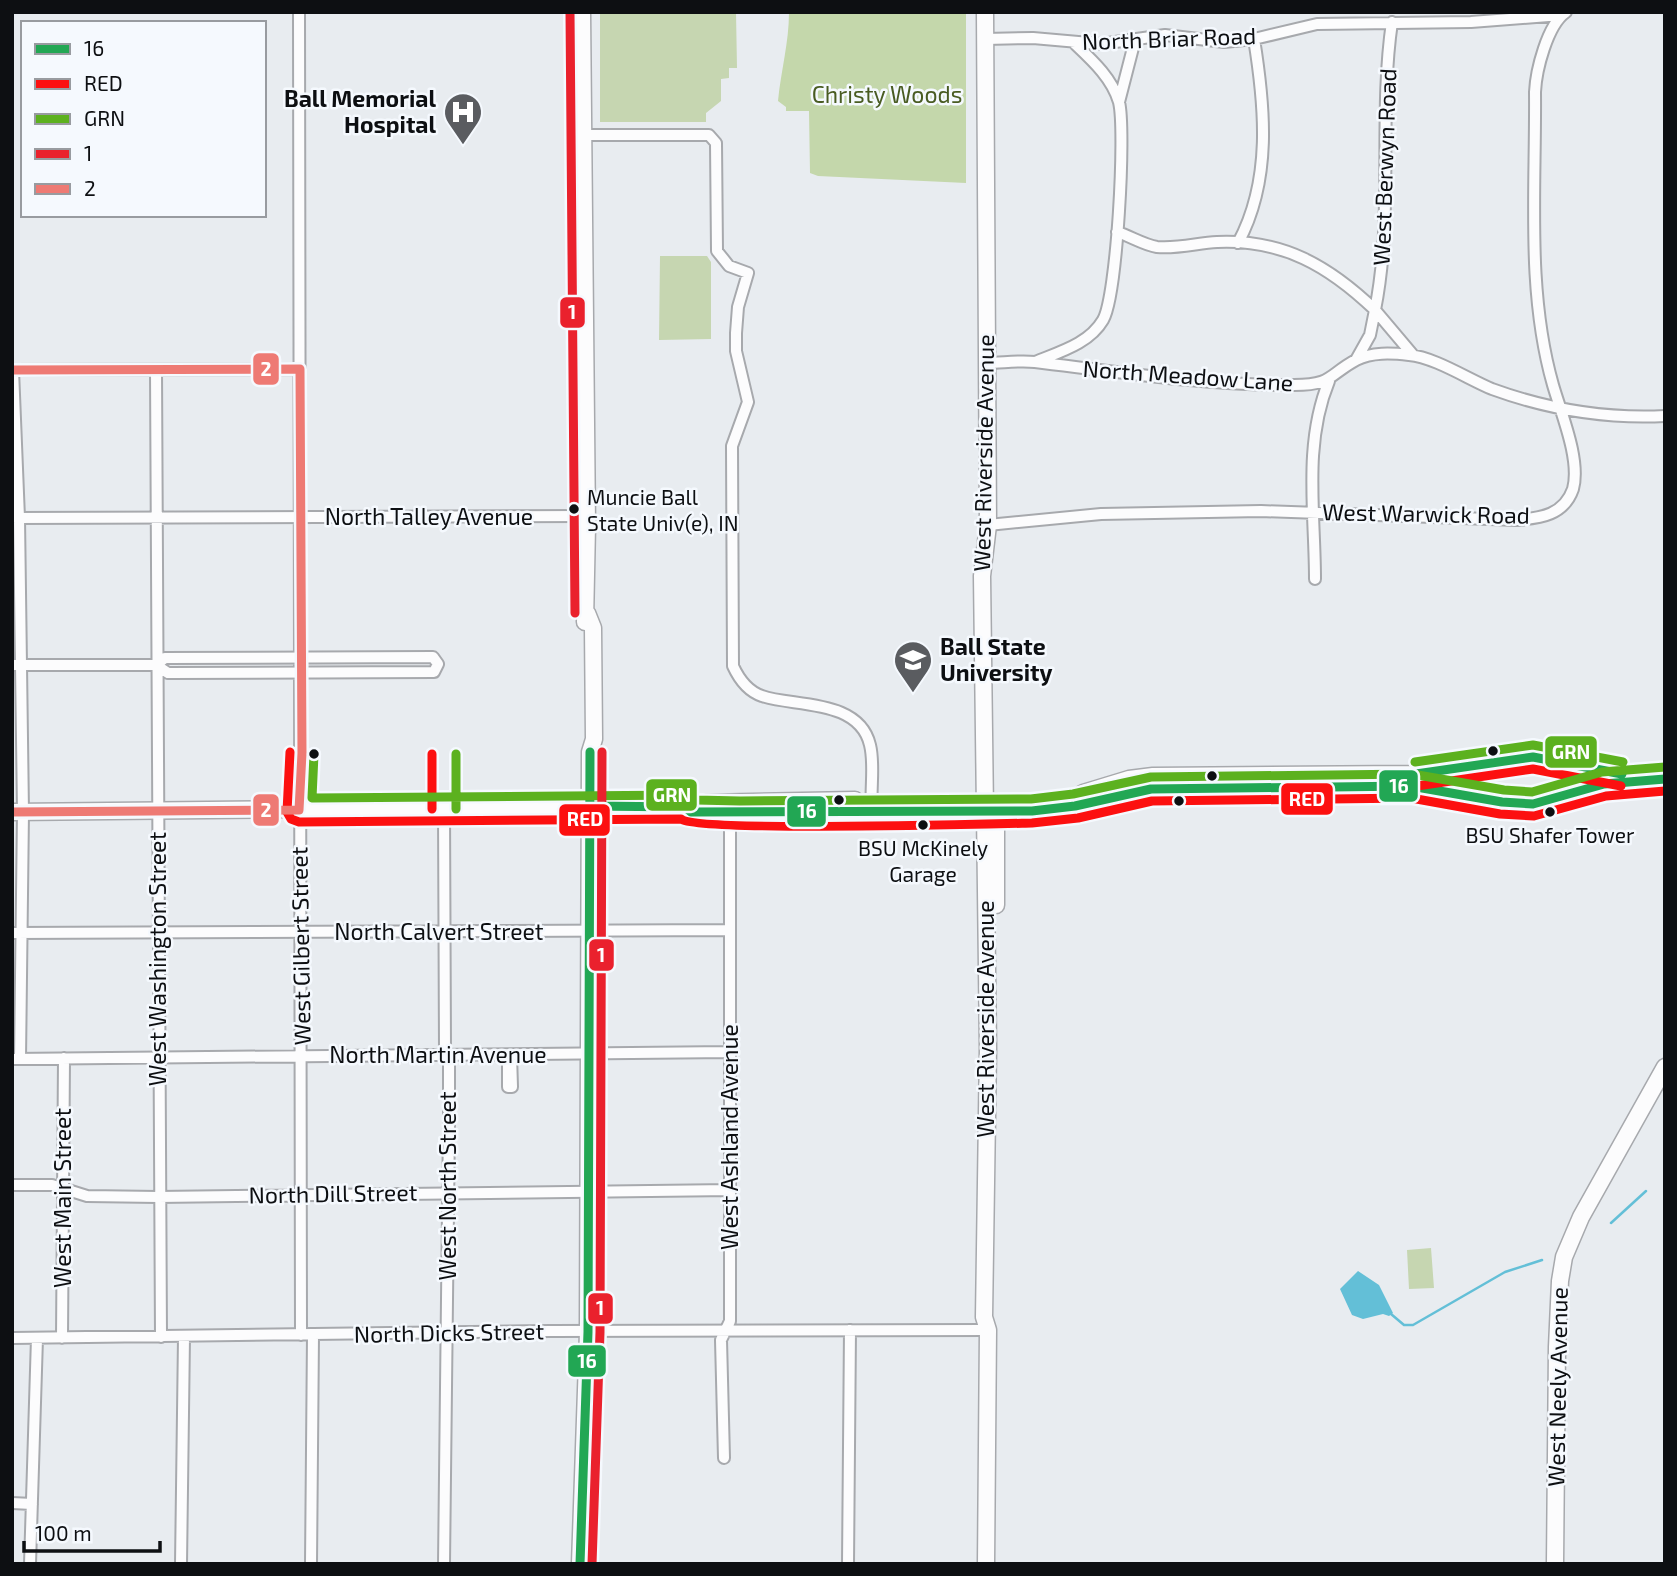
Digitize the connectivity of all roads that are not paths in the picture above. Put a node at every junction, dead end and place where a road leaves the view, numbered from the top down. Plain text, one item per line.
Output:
1 (299, 12) edge
2 (582, 12) edge
3 (985, 12) edge
4 (1564, 14) edge
5 (1392, 22) junction
6 (1254, 38) junction
7 (985, 39) junction
8 (1135, 40) junction
9 (1074, 43) junction
10 (1119, 103) junction
11 (582, 135) junction
12 (1117, 232) junction
13 (1238, 243) junction
14 (1375, 310) junction
15 (1412, 355) junction
16 (1356, 360) junction
17 (1035, 362) junction
18 (987, 363) junction
19 (300, 369) junction
20 (13, 370) edge
21 (156, 370) junction
22 (1329, 381) junction
23 (1562, 409) junction
24 (1665, 416) edge
25 (1314, 512) junction
26 (587, 516) junction
27 (156, 517) junction
28 (16, 518) edge
29 (299, 518) junction
30 (988, 525) junction
31 (1315, 579) dead end
32 (301, 657) junction
33 (16, 665) edge
34 (156, 665) junction
35 (301, 673) junction
36 (1644, 779) junction
37 (1665, 779) edge
38 (994, 804) junction
39 (872, 805) junction
40 (590, 806) junction
41 (685, 807) junction
42 (444, 809) junction
43 (299, 810) junction
44 (17, 812) edge
45 (158, 812) junction
46 (730, 813) junction
47 (729, 930) junction
48 (159, 931) junction
49 (445, 931) junction
50 (589, 931) junction
51 (301, 932) junction
52 (17, 933) edge
53 (730, 1052) junction
54 (589, 1054) junction
55 (447, 1055) junction
56 (303, 1056) junction
57 (64, 1058) junction
58 (159, 1058) junction
59 (16, 1059) edge
60 (1665, 1067) edge
61 (1665, 1090) edge
62 (12, 1185) edge
63 (63, 1188) junction
64 (731, 1190) junction
65 (587, 1191) junction
66 (448, 1192) junction
67 (301, 1194) junction
68 (158, 1197) junction
69 (988, 1326) junction
70 (727, 1330) junction
71 (850, 1330) junction
72 (588, 1332) junction
73 (448, 1333) junction
74 (307, 1335) junction
75 (161, 1337) junction
76 (184, 1337) junction
77 (12, 1338) edge
78 (37, 1338) junction
79 (62, 1338) junction
80 (724, 1458) dead end
81 (12, 1503) edge
82 (32, 1504) junction
83 (30, 1564) edge
84 (181, 1564) edge
85 (311, 1564) edge
86 (444, 1564) edge
87 (580, 1564) edge
88 (848, 1564) edge
89 (986, 1564) edge
90 (1555, 1564) edge
91 (1563, 1564) edge

1 - 19 street, West Gilbert Street
2 - 11 street
3 - 7 street, West Riverside Avenue
4 - 5 street, North Briar Road
4 - 23 street, West Warwick Road
5 - 6 street, North Briar Road
5 - 14 street, West Berwyn Road
6 - 8 street, North Briar Road
6 - 13 street
7 - 9 street, North Briar Road
7 - 18 street, West Riverside Avenue
8 - 9 street, North Briar Road
8 - 10 street
9 - 10 street
10 - 12 street
11 - 26 street
11 - 39 street
12 - 13 street
12 - 17 street
13 - 14 street
14 - 15 street
14 - 16 street, West Berwyn Road
15 - 16 street
15 - 23 street
16 - 22 street
17 - 18 street, North Meadow Lane
17 - 22 street, North Meadow Lane
18 - 30 street, West Riverside Avenue
19 - 21 street
19 - 29 street, West Gilbert Street
20 - 21 street
20 - 28 street
21 - 27 street, West Washington Street
22 - 25 street
23 - 24 street
23 - 25 street, West Warwick Road
25 - 30 street, West Warwick Road
25 - 31 street
26 - 29 street, North Talley Avenue
26 - 40 street
27 - 28 street, North Talley Avenue
27 - 29 street, North Talley Avenue
27 - 34 street, West Washington Street
28 - 33 street
29 - 32 street, West Gilbert Street
30 - 38 street, West Riverside Avenue
32 - 34 street
32 - 35 street, West Gilbert Street
32 - 35 street
33 - 34 street
33 - 44 street
34 - 35 street
34 - 45 street, West Washington Street
35 - 43 street, West Gilbert Street
36 - 37 street
36 - 38 street
36 - 38 street
38 - 39 street
38 - 69 street, West Riverside Avenue
39 - 41 street
39 - 46 street
40 - 41 street
40 - 42 street
40 - 50 street
41 - 46 street
42 - 43 street
42 - 49 street, West North Street
43 - 45 street
43 - 51 street, West Gilbert Street
44 - 45 street
44 - 52 street
45 - 48 street, West Washington Street
46 - 47 street, West Ashland Avenue
47 - 50 street, North Calvert Street
47 - 53 street, West Ashland Avenue
48 - 51 street, North Calvert Street
48 - 52 street, North Calvert Street
48 - 58 street, West Washington Street
49 - 50 street, North Calvert Street
49 - 51 street, North Calvert Street
49 - 55 street, West North Street
50 - 54 street
51 - 56 street, West Gilbert Street
52 - 59 street
53 - 54 street, North Martin Avenue
53 - 64 street, West Ashland Avenue
54 - 55 street, North Martin Avenue
54 - 65 street
55 - 56 street, North Martin Avenue
55 - 66 street, West North Street
56 - 58 street, North Martin Avenue
56 - 67 street, West Gilbert Street
57 - 58 street, North Martin Avenue
57 - 59 street, North Martin Avenue
57 - 63 street, West Main Street
58 - 68 street, West Washington Street
60 - 90 street, West Neely Avenue
61 - 91 street, West Neely Avenue
62 - 63 street, North Dill Street
63 - 68 street, North Dill Street
63 - 79 street, West Main Street
64 - 65 street, North Dill Street
64 - 70 street, West Ashland Avenue
65 - 66 street, North Dill Street
65 - 72 street
66 - 67 street, North Dill Street
66 - 73 street, West North Street
67 - 68 street, North Dill Street
67 - 74 street, West Gilbert Street
68 - 75 street, West Washington Street
69 - 71 street, North Dicks Street
69 - 89 street, West Riverside Avenue
70 - 71 street, North Dicks Street
70 - 72 street, North Dicks Street
70 - 80 street, West Ashland Avenue
71 - 88 street
72 - 73 street, North Dicks Street
72 - 87 street
73 - 74 street, North Dicks Street
73 - 86 street, West North Street
74 - 76 street, North Dicks Street
74 - 85 street, West Gilbert Street
75 - 76 street, North Dicks Street
75 - 79 street, North Dicks Street
76 - 84 street
77 - 78 street, North Dicks Street
78 - 79 street, North Dicks Street
78 - 82 street
81 - 82 street
82 - 83 street

